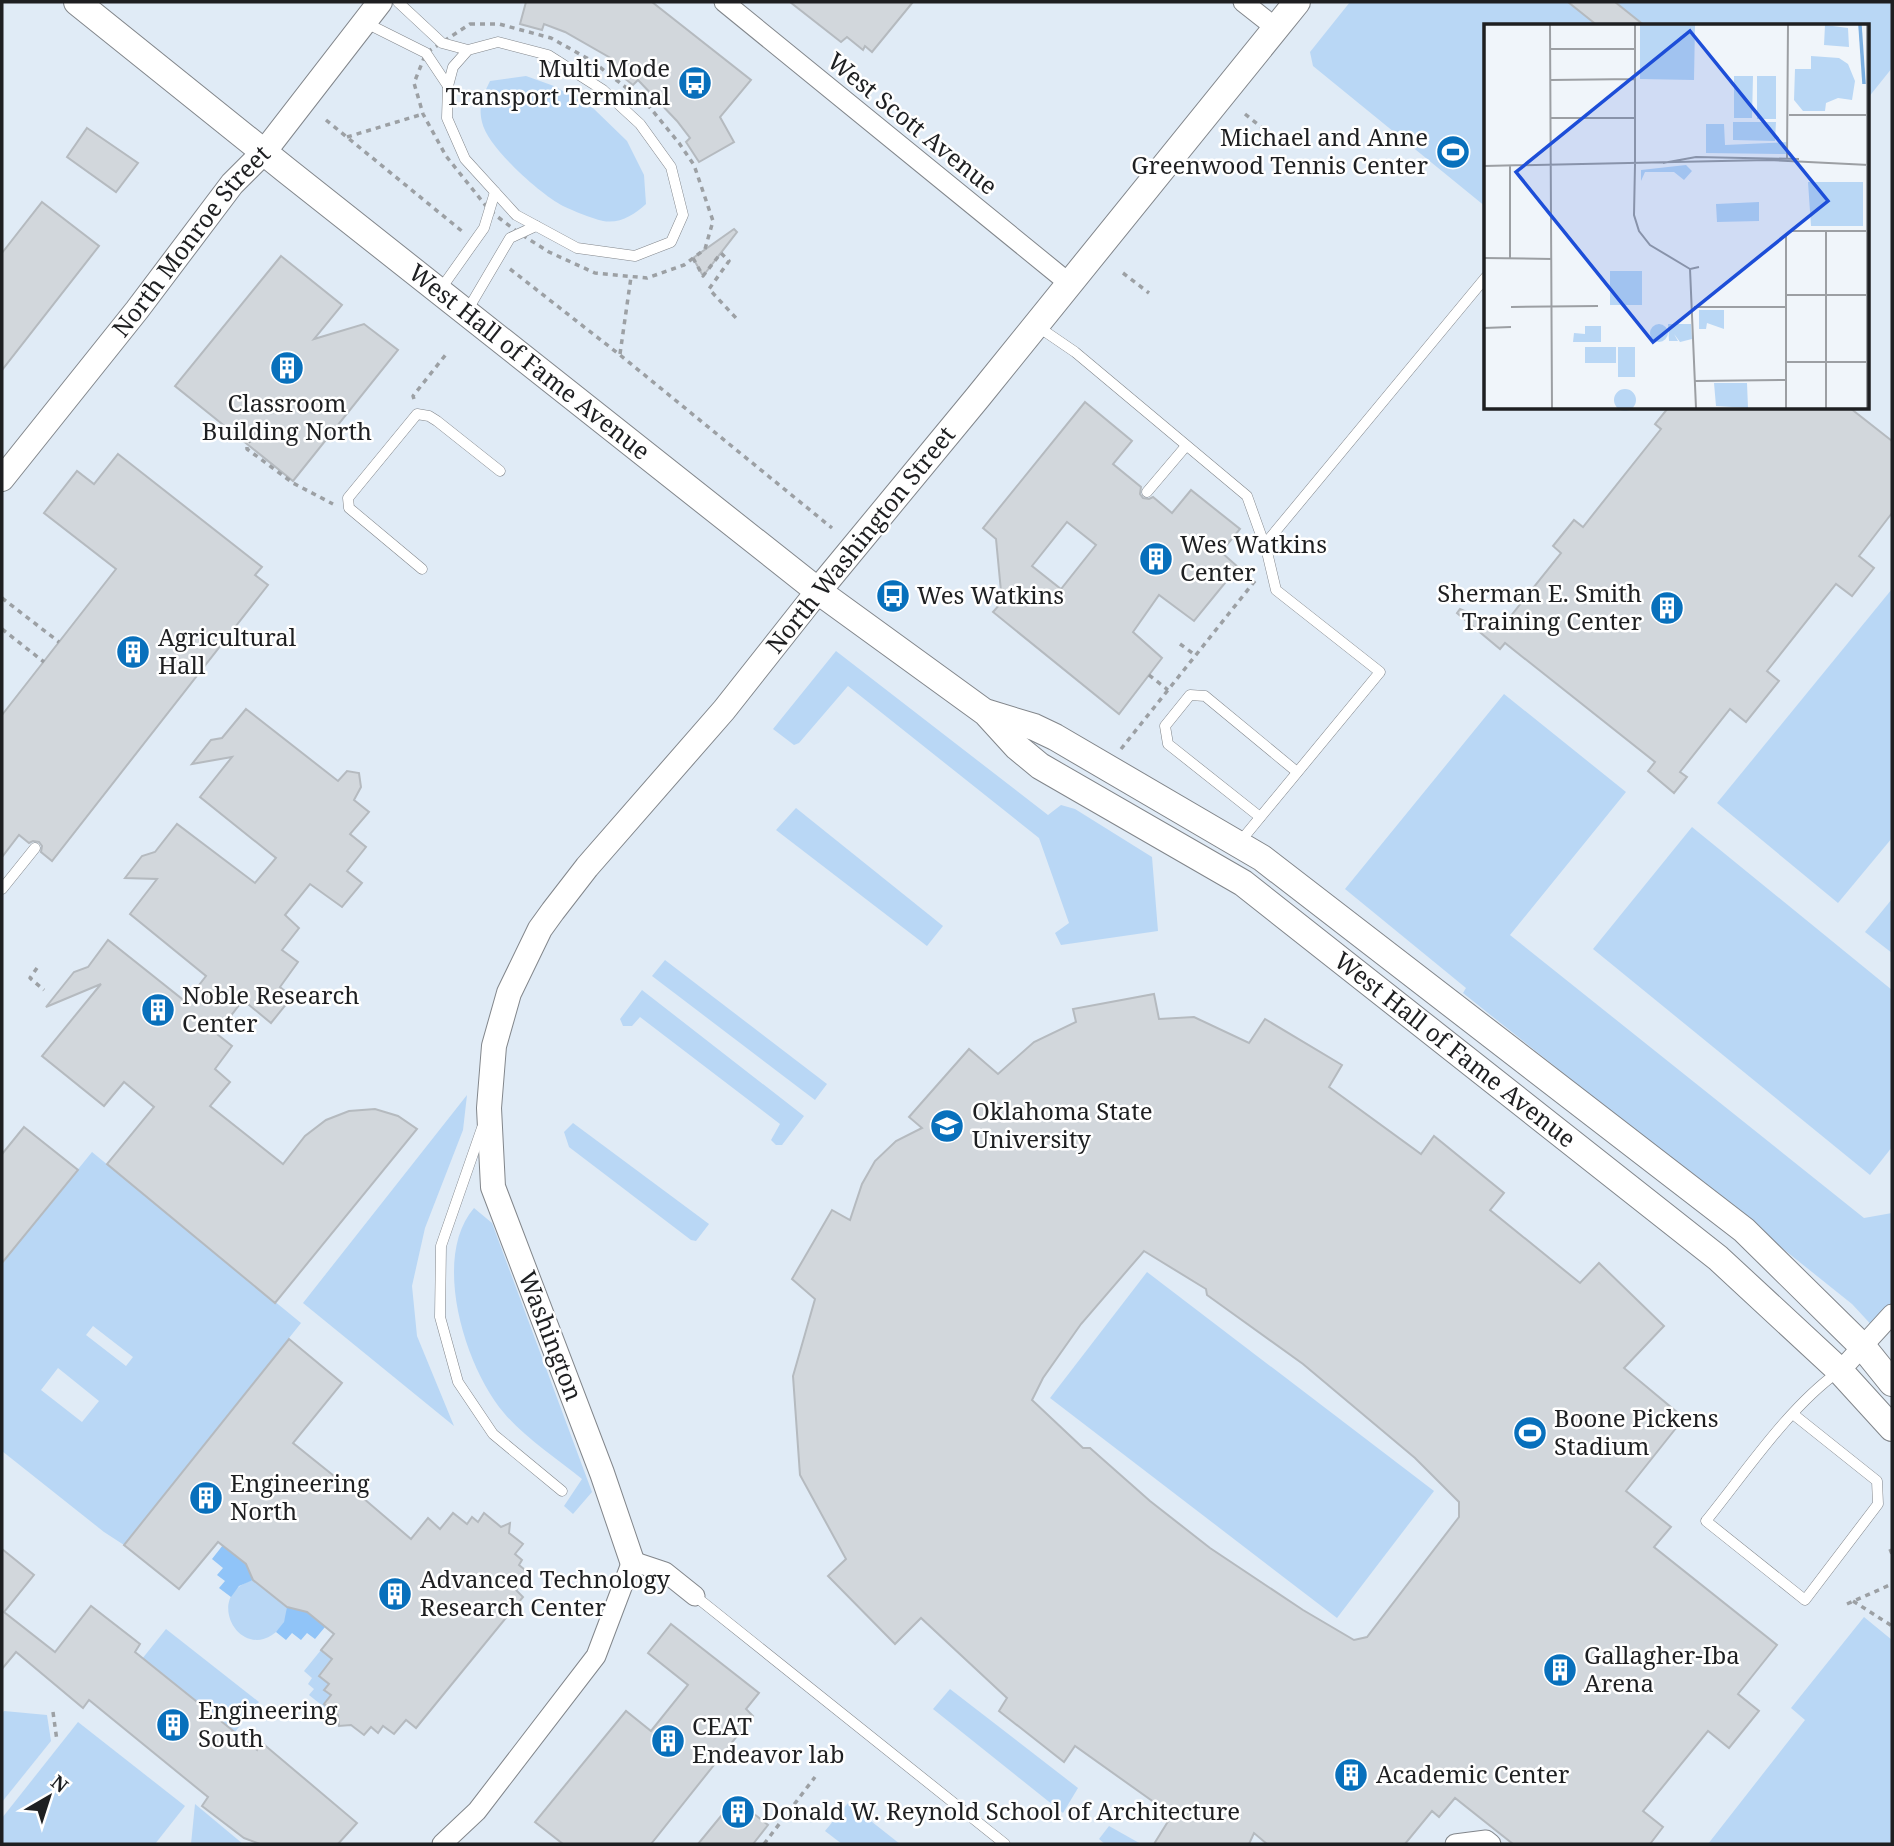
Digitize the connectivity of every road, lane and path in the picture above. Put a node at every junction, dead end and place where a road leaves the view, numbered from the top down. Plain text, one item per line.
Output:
1 (78, 2) edge
2 (380, 2) edge
3 (398, 2) edge
4 (724, 2) edge
5 (1243, 2) edge
6 (1297, 2) edge
7 (364, 22) junction
8 (1276, 28) junction
9 (442, 43) junction
10 (468, 50) junction
11 (426, 53) junction
12 (448, 86) junction
13 (423, 114) junction
14 (1245, 114) dead end
15 (326, 120) dead end
16 (347, 137) junction
17 (1276, 139) dead end
18 (264, 152) junction
19 (495, 192) junction
20 (490, 211) junction
21 (536, 226) junction
22 (519, 233) junction
23 (475, 242) junction
24 (693, 258) junction
25 (497, 260) junction
26 (1123, 273) dead end
27 (631, 277) junction
28 (1484, 279) edge
29 (1070, 284) junction
30 (440, 290) junction
31 (1149, 293) dead end
32 (467, 311) junction
33 (736, 318) dead end
34 (1036, 326) junction
35 (447, 353) dead end
36 (620, 355) junction
37 (421, 415) junction
38 (258, 431) dead end
39 (1186, 446) junction
40 (500, 471) dead end
41 (2, 479) edge
42 (1147, 492) dead end
43 (349, 504) junction
44 (832, 528) dead end
45 (1265, 544) junction
46 (1270, 563) junction
47 (422, 569) dead end
48 (818, 591) junction
49 (2, 598) edge
50 (2, 629) edge
51 (59, 642) dead end
52 (1180, 644) dead end
53 (1196, 656) junction
54 (44, 662) dead end
55 (1149, 675) dead end
56 (1168, 690) junction
57 (986, 713) junction
58 (1118, 753) dead end
59 (1297, 772) junction
60 (1260, 817) junction
61 (1238, 844) junction
62 (35, 848) dead end
63 (2, 889) edge
64 (37, 968) dead end
65 (44, 990) dead end
66 (489, 1108) junction
67 (1892, 1314) edge
68 (1863, 1347) junction
69 (1840, 1371) junction
70 (1892, 1383) edge
71 (1793, 1414) junction
72 (1892, 1428) edge
73 (562, 1491) dead end
74 (632, 1561) junction
75 (1892, 1584) edge
76 (695, 1596) joint
77 (1853, 1601) junction
78 (1847, 1604) dead end
79 (1892, 1626) edge
80 (53, 1712) dead end
81 (57, 1741) dead end
82 (815, 1777) dead end
83 (451, 1841) edge
84 (1488, 1842) edge
85 (764, 1844) edge
86 (1005, 1844) edge
87 (1455, 1844) edge

1 - 18 main road, West Hall of Fame Avenue
2 - 7 street, North Monroe Street
3 - 9 lane
4 - 29 street, West Scott Avenue
5 - 8 street
6 - 8 main road, North Washington Street
7 - 11 lane
7 - 18 street, North Monroe Street
8 - 29 main road, North Washington Street
9 - 10 lane
9 - 11 path
9 - 24 path
10 - 12 lane
10 - 21 lane
11 - 12 lane
11 - 13 path
12 - 19 lane
13 - 16 path
13 - 20 path
14 - 17 path
15 - 16 path
16 - 23 path
18 - 30 main road, West Hall of Fame Avenue
18 - 41 street, North Monroe Street
19 - 20 lane
19 - 21 lane
20 - 22 path
20 - 23 lane
21 - 22 lane
22 - 25 lane
22 - 27 path
23 - 30 lane
24 - 27 path
24 - 33 path
25 - 32 lane
25 - 36 path
26 - 31 path
27 - 36 path
28 - 45 lane
29 - 34 main road, North Washington Street
30 - 32 main road, West Hall of Fame Avenue
32 - 48 main road, West Hall of Fame Avenue
34 - 39 lane
34 - 48 main road, North Washington Street
35 - 37 path
36 - 44 path
37 - 40 lane
37 - 43 lane
38 - 43 path
39 - 42 lane
39 - 45 lane
43 - 47 lane
45 - 46 lane
46 - 53 path
46 - 59 lane
48 - 57 main road, West Hall of Fame Avenue
48 - 66 street, North Washington Street
49 - 51 path
50 - 54 path
52 - 53 path
53 - 56 path
55 - 56 path
56 - 58 path
57 - 61 main road, West Hall of Fame Avenue
57 - 69 main road, West Hall of Fame Avenue
59 - 60 lane
59 - 60 lane
60 - 61 lane
61 - 68 main road, West Hall of Fame Avenue
62 - 63 lane
64 - 65 path
66 - 73 lane
66 - 74 street, Washington
67 - 68 street
68 - 69 street
68 - 70 main road, West Hall of Fame Avenue
69 - 71 lane
69 - 72 main road, West Hall of Fame Avenue
71 - 71 lane
74 - 76 street
74 - 83 street
75 - 77 path
76 - 86 lane
77 - 78 path
77 - 79 path
80 - 81 path
82 - 85 path
84 - 87 street

